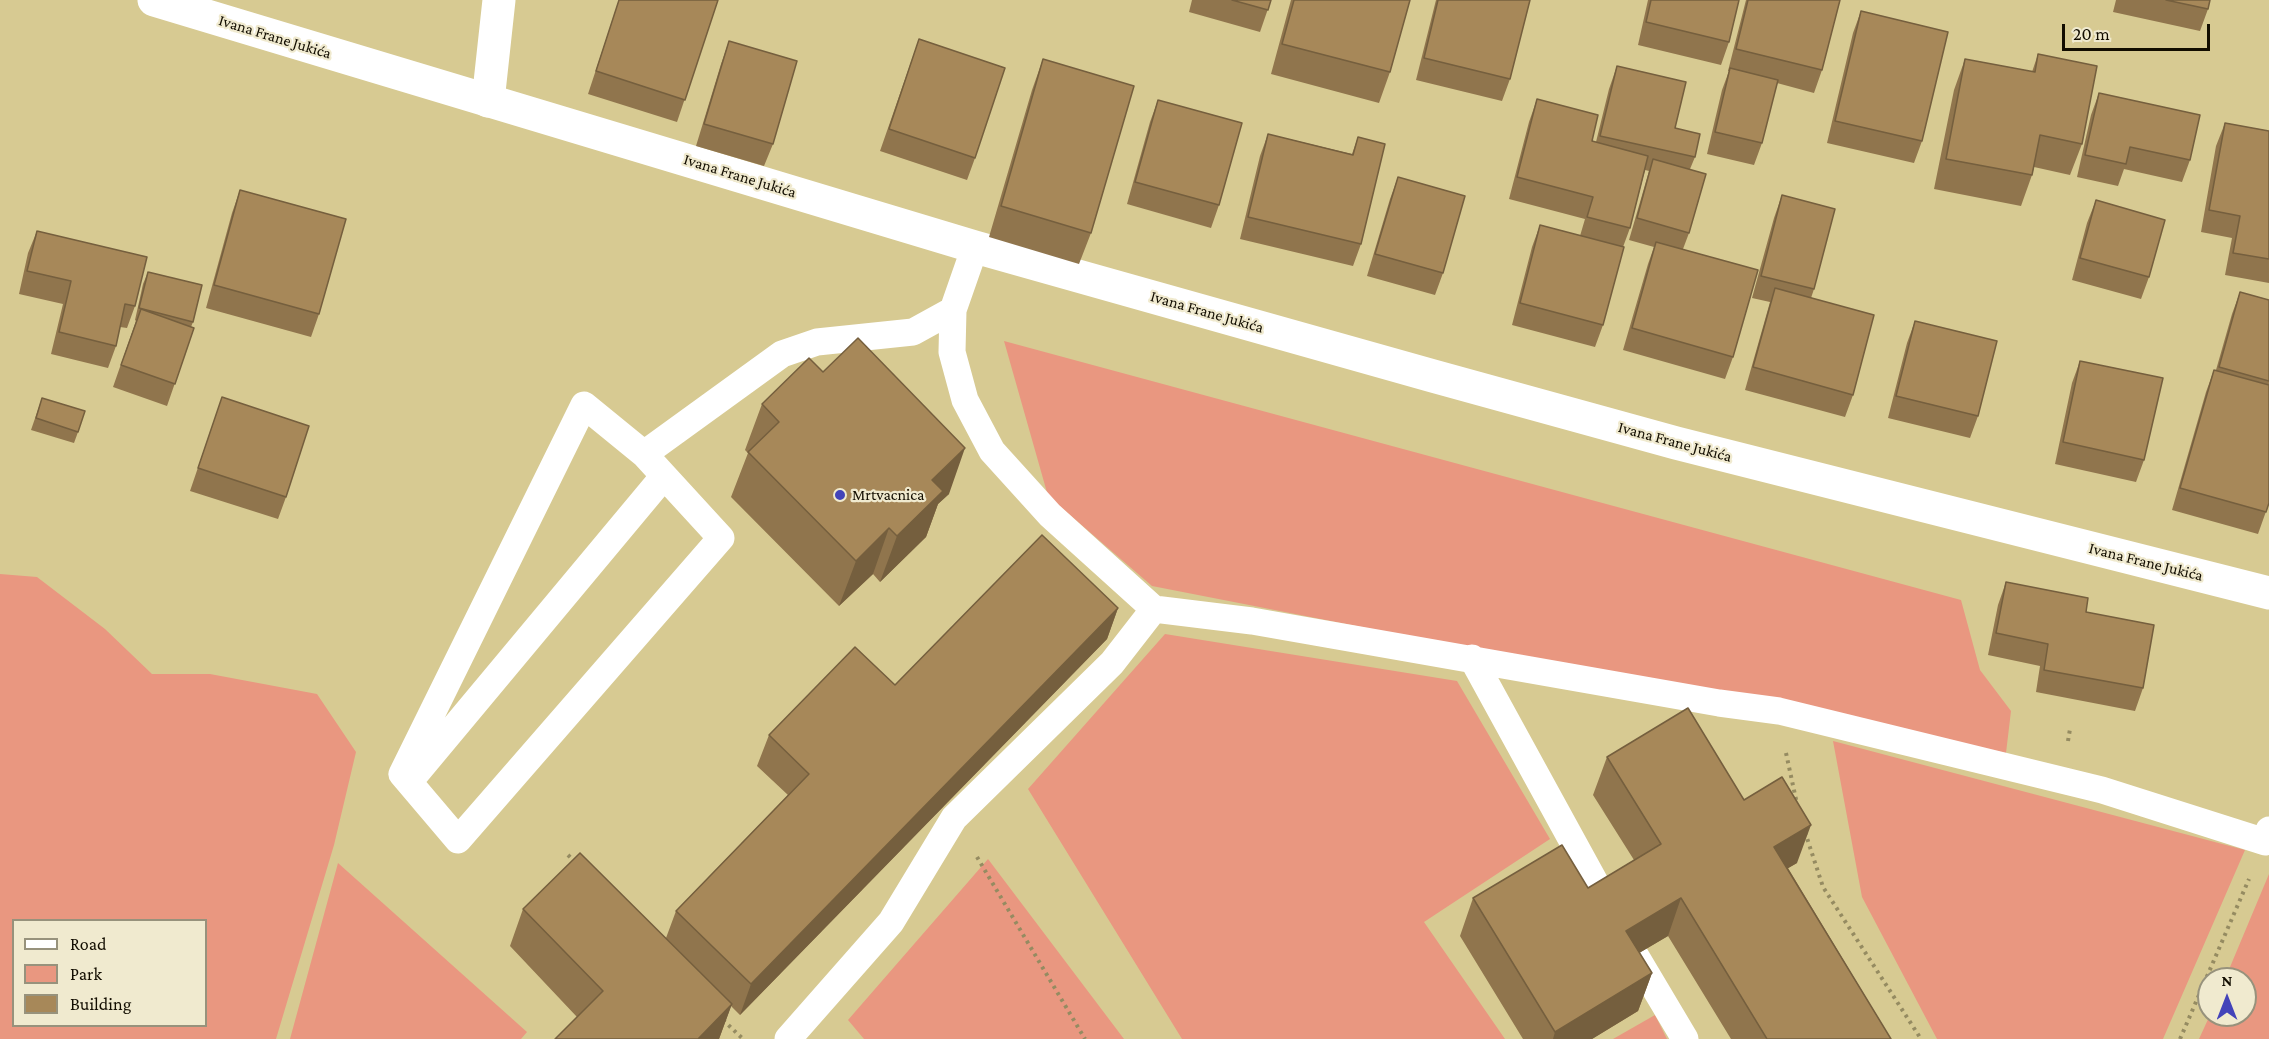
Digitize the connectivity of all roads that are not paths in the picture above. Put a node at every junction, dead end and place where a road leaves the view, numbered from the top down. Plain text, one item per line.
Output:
1 (154, 0) edge
2 (499, 0) edge
3 (488, 101) junction
4 (975, 247) junction
5 (953, 310) junction
6 (644, 454) junction
7 (664, 476) junction
8 (2269, 593) edge
9 (1154, 609) junction
10 (1472, 658) junction
11 (409, 782) junction
12 (2267, 836) edge
13 (1608, 906) edge
14 (1635, 955) edge
15 (788, 1039) edge
16 (1686, 1039) edge

1 - 3 street, Ivana Frane Jukića
2 - 3 street
3 - 4 street, Ivana Frane Jukića
4 - 5 lane
4 - 8 street, Ivana Frane Jukića
5 - 6 lane
5 - 9 lane
6 - 7 lane
6 - 11 lane
7 - 11 lane
7 - 11 lane
9 - 10 lane
9 - 15 lane
10 - 12 lane
10 - 13 lane
14 - 16 lane

